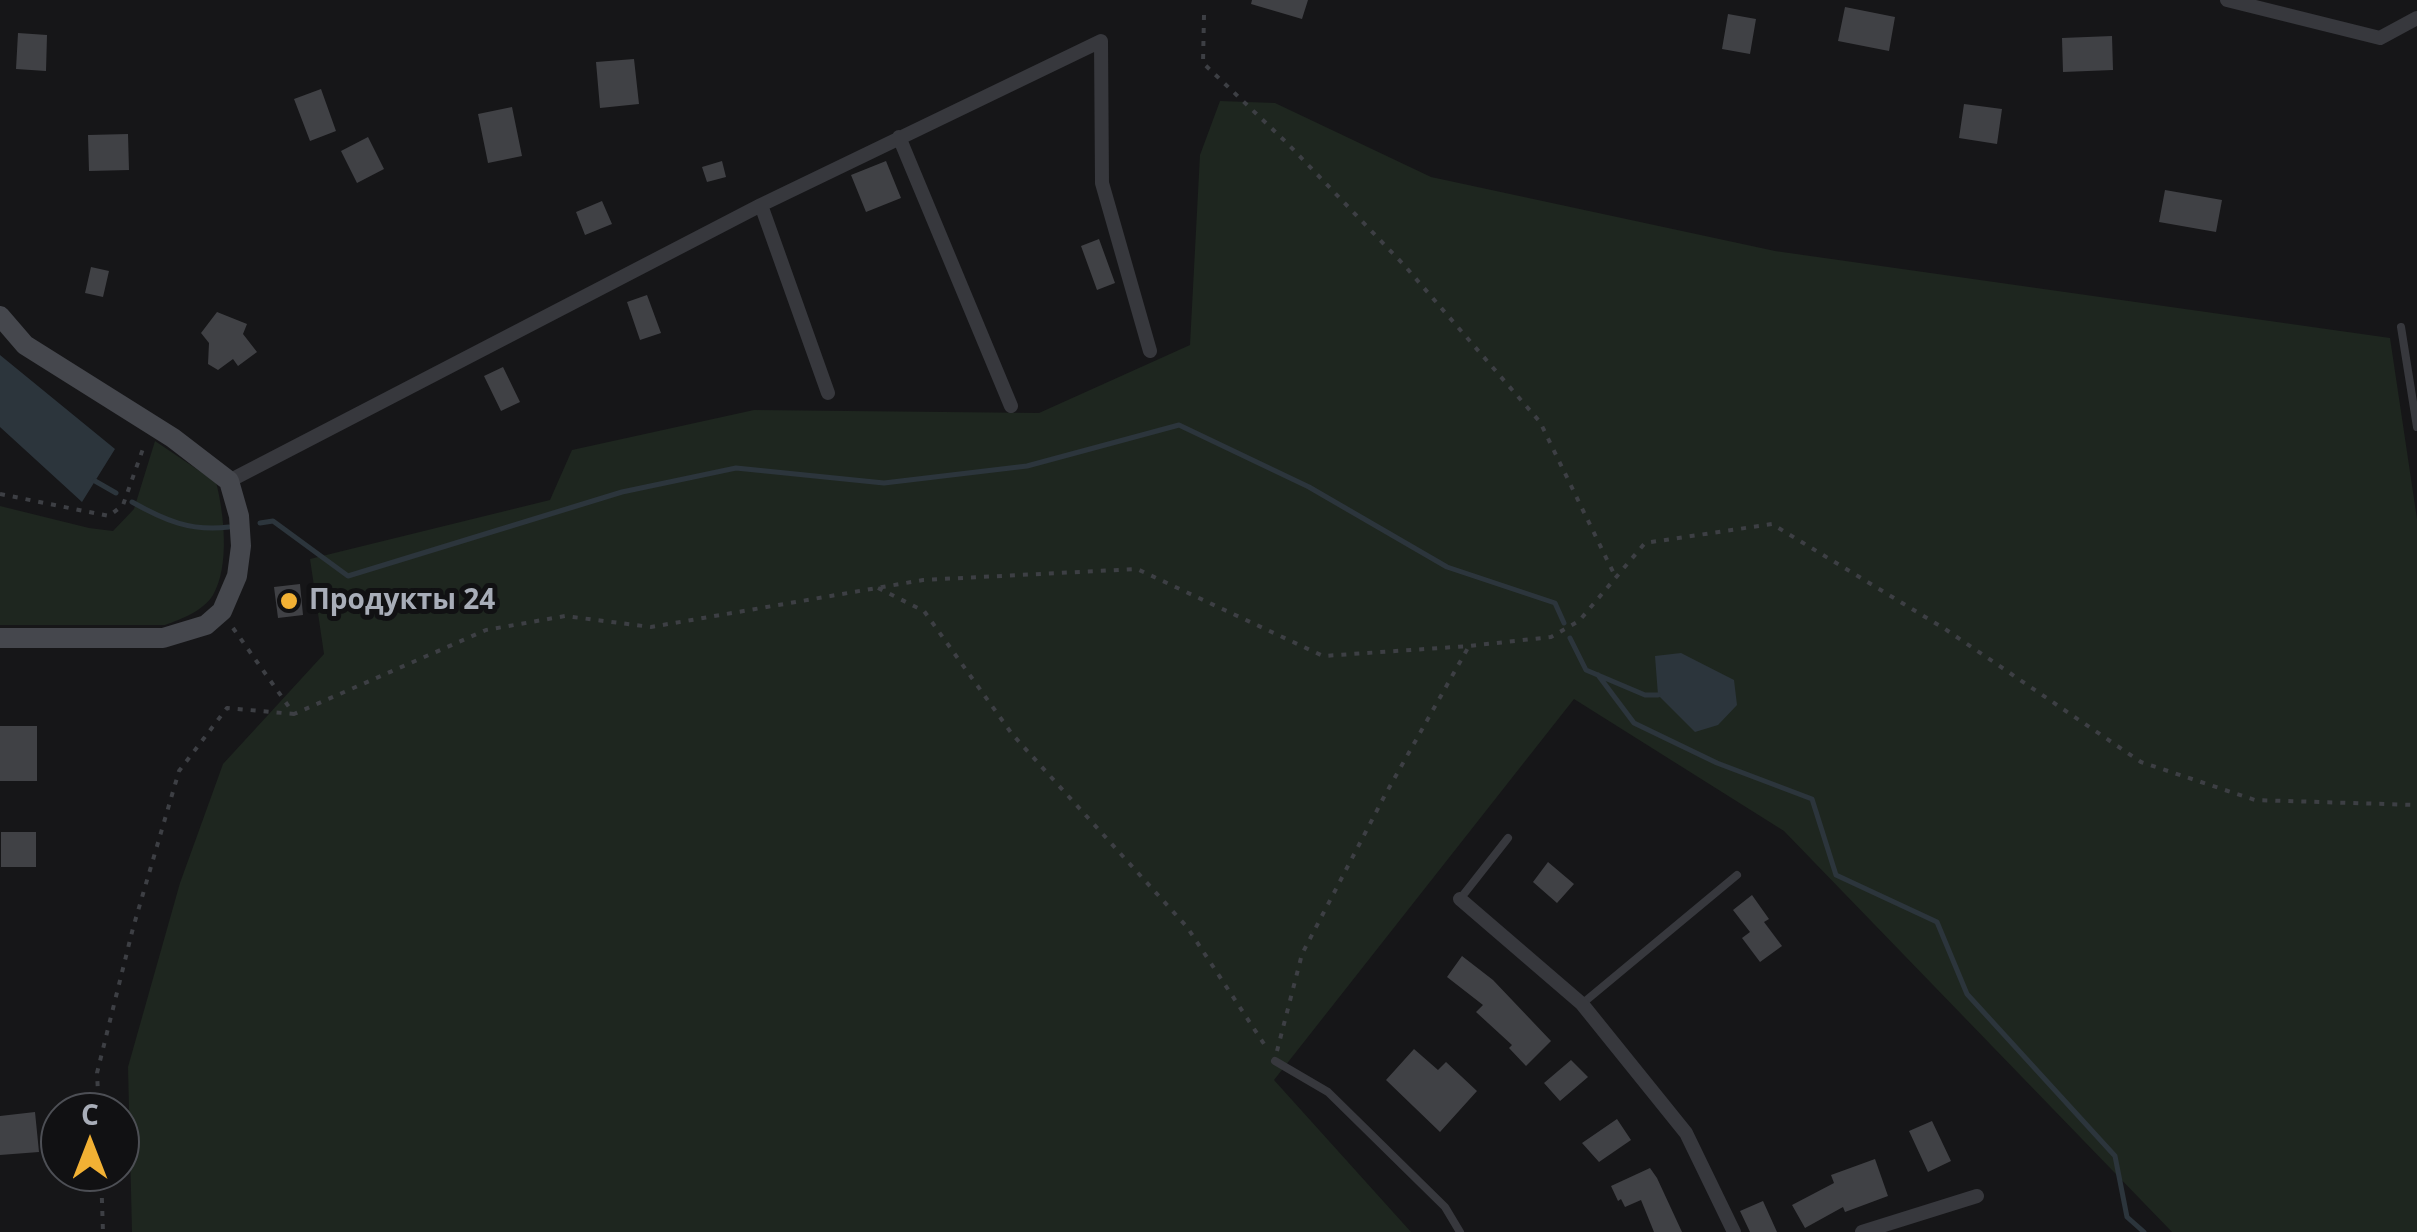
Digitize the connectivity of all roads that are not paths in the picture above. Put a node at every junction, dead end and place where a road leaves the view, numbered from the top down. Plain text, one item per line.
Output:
1 (2227, 0) edge
2 (2417, 18) edge
3 (899, 137) junction
4 (761, 205) junction
5 (0, 316) edge
6 (2401, 328) dead end
7 (1150, 350) dead end
8 (828, 393) dead end
9 (1011, 406) dead end
10 (2417, 427) edge
11 (228, 481) junction
12 (0, 638) edge
13 (1508, 838) dead end
14 (1738, 876) dead end
15 (1460, 898) joint
16 (1582, 1004) junction
17 (1274, 1061) road end
18 (1977, 1196) dead end
19 (1460, 1232) edge
20 (1734, 1232) edge
21 (1862, 1232) edge

1 - 2 street
3 - 4 street
3 - 7 street
3 - 9 street
4 - 8 street
4 - 11 street
5 - 11 street
6 - 10 lane
11 - 12 street
13 - 15 lane
14 - 16 lane
15 - 16 street
16 - 20 street
17 - 19 lane
18 - 21 street

